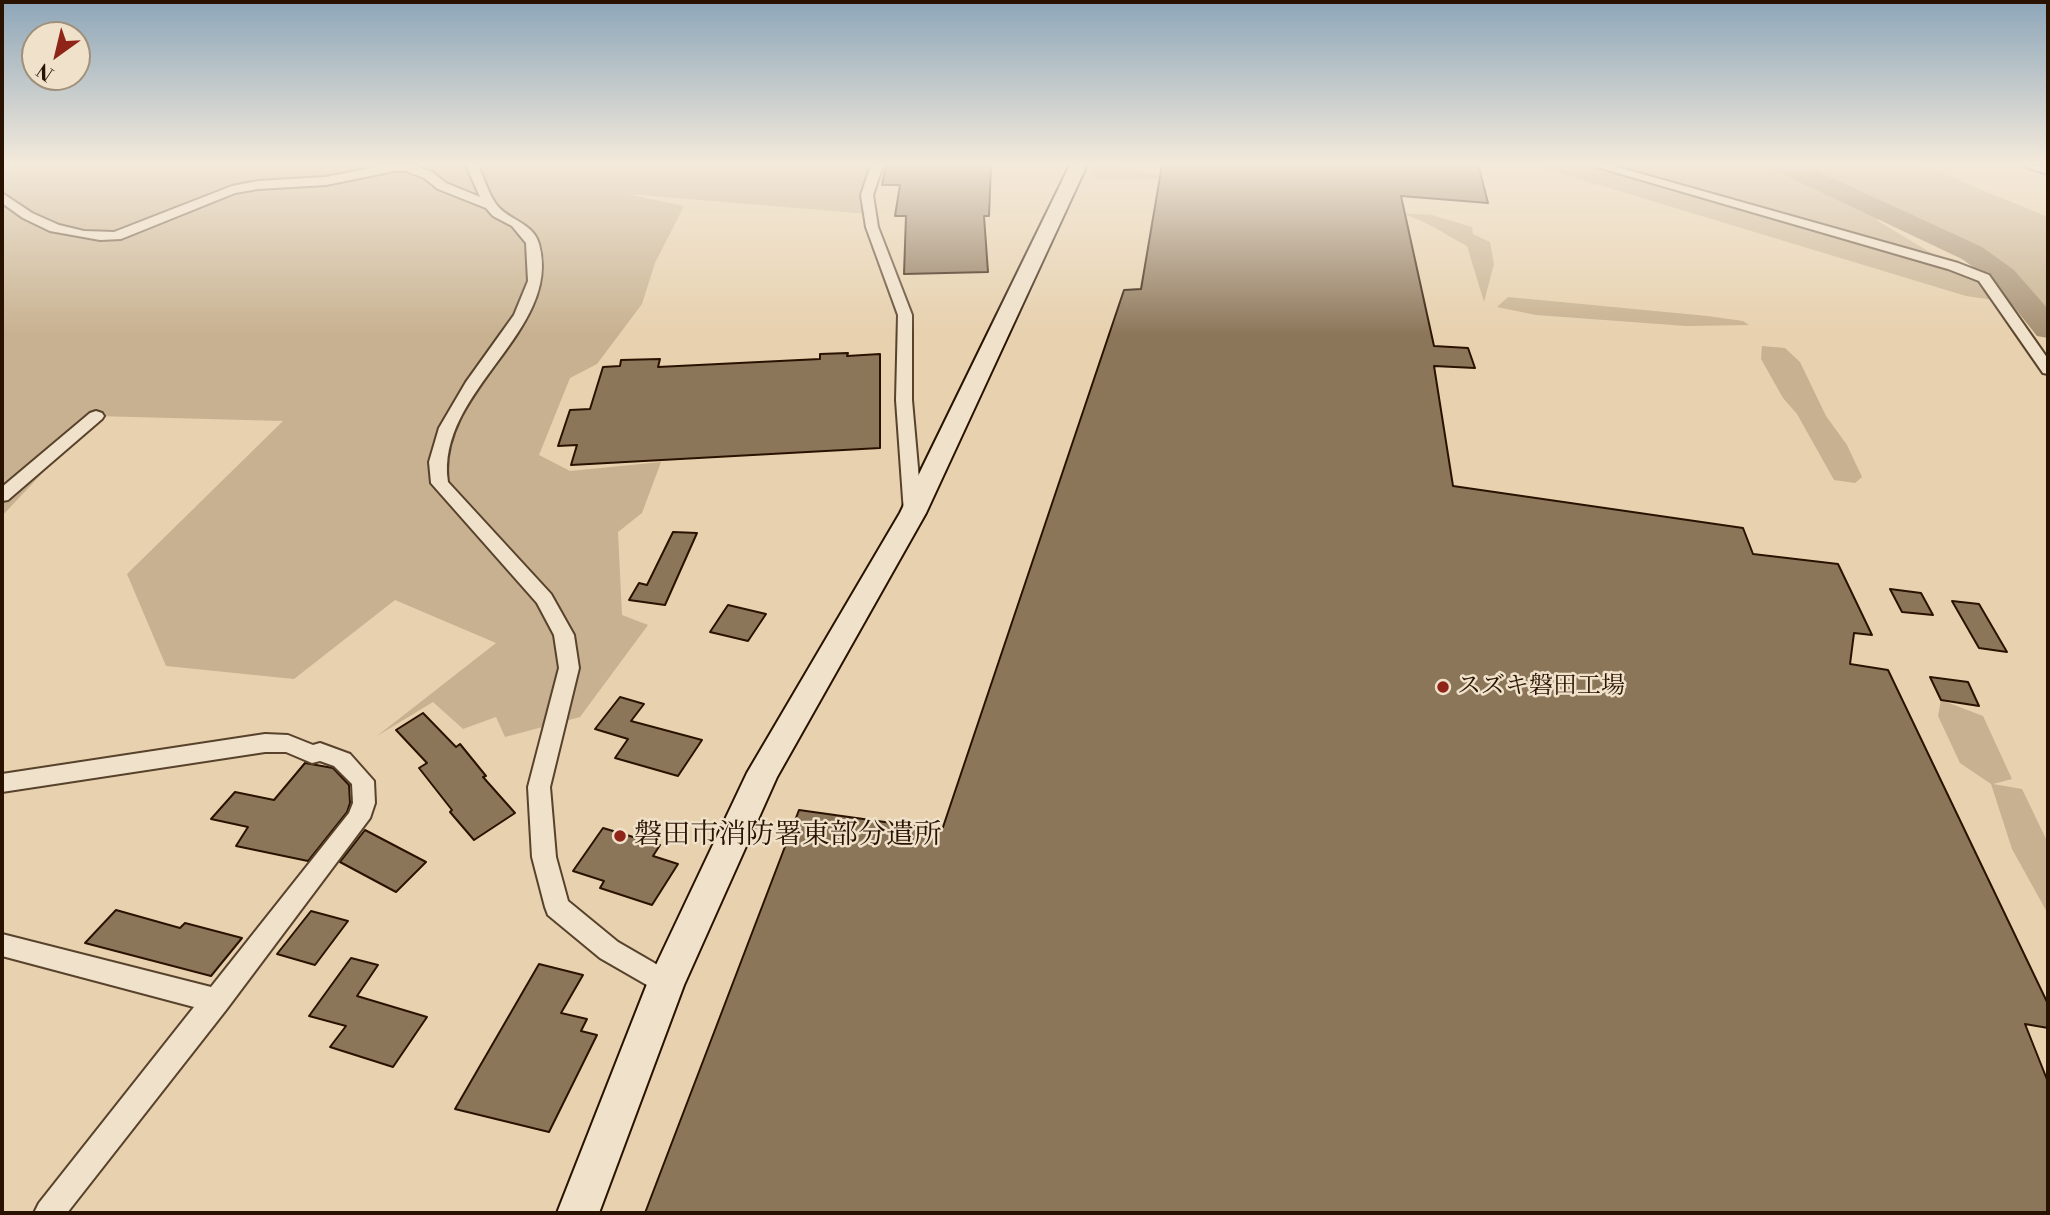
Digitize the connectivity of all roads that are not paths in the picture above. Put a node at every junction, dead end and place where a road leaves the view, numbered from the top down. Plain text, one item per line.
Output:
1 (39, 222) edge
2 (152, 222) edge
3 (514, 222) edge
4 (871, 222) edge
5 (1052, 222) edge
6 (1797, 222) edge
7 (2048, 370) edge
8 (96, 416) dead end
9 (2, 496) edge
10 (913, 513) junction
11 (2, 783) edge
12 (2, 945) edge
13 (666, 984) junction
14 (217, 1001) junction
15 (49, 1213) edge
16 (578, 1213) edge

1 - 2 street
3 - 13 street
4 - 10 street
5 - 10 street
6 - 7 street
8 - 9 street
10 - 13 street
11 - 14 street
12 - 14 street
13 - 16 street
14 - 15 street

